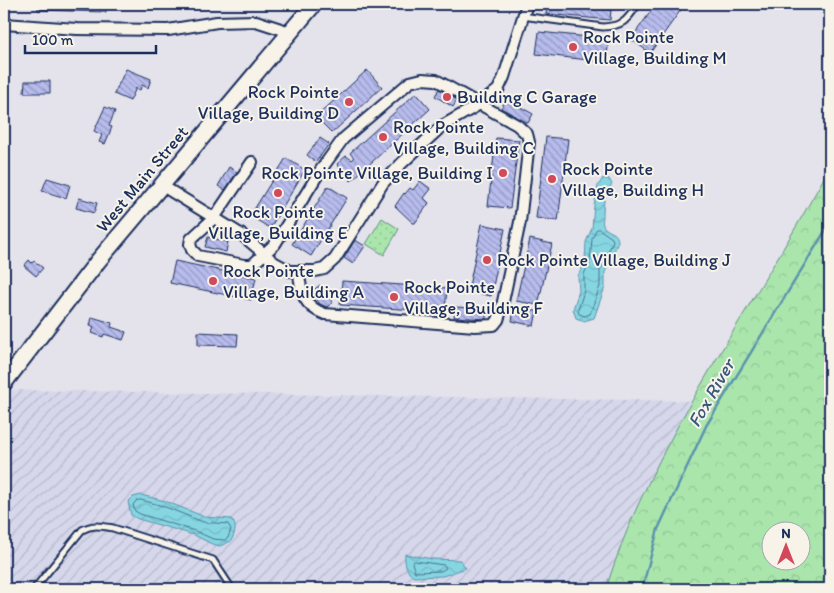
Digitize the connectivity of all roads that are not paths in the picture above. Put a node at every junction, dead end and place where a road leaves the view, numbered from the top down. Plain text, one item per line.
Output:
1 (314, 4) edge
2 (527, 4) edge
3 (638, 4) edge
4 (522, 16) junction
5 (4, 24) edge
6 (290, 32) junction
7 (480, 104) junction
8 (252, 162) dead end
9 (161, 185) junction
10 (214, 218) junction
11 (264, 253) junction
12 (299, 271) junction
13 (4, 383) edge
14 (34, 589) edge
15 (232, 589) edge

1 - 6 main road, West Main Street
2 - 4 street
3 - 4 lane
4 - 7 street
5 - 6 street
6 - 9 main road, West Main Street
7 - 11 street
7 - 12 street
7 - 12 street
8 - 10 street
9 - 10 street
9 - 13 main road, West Main Street
10 - 11 street
10 - 11 street
11 - 12 street
14 - 15 lane

